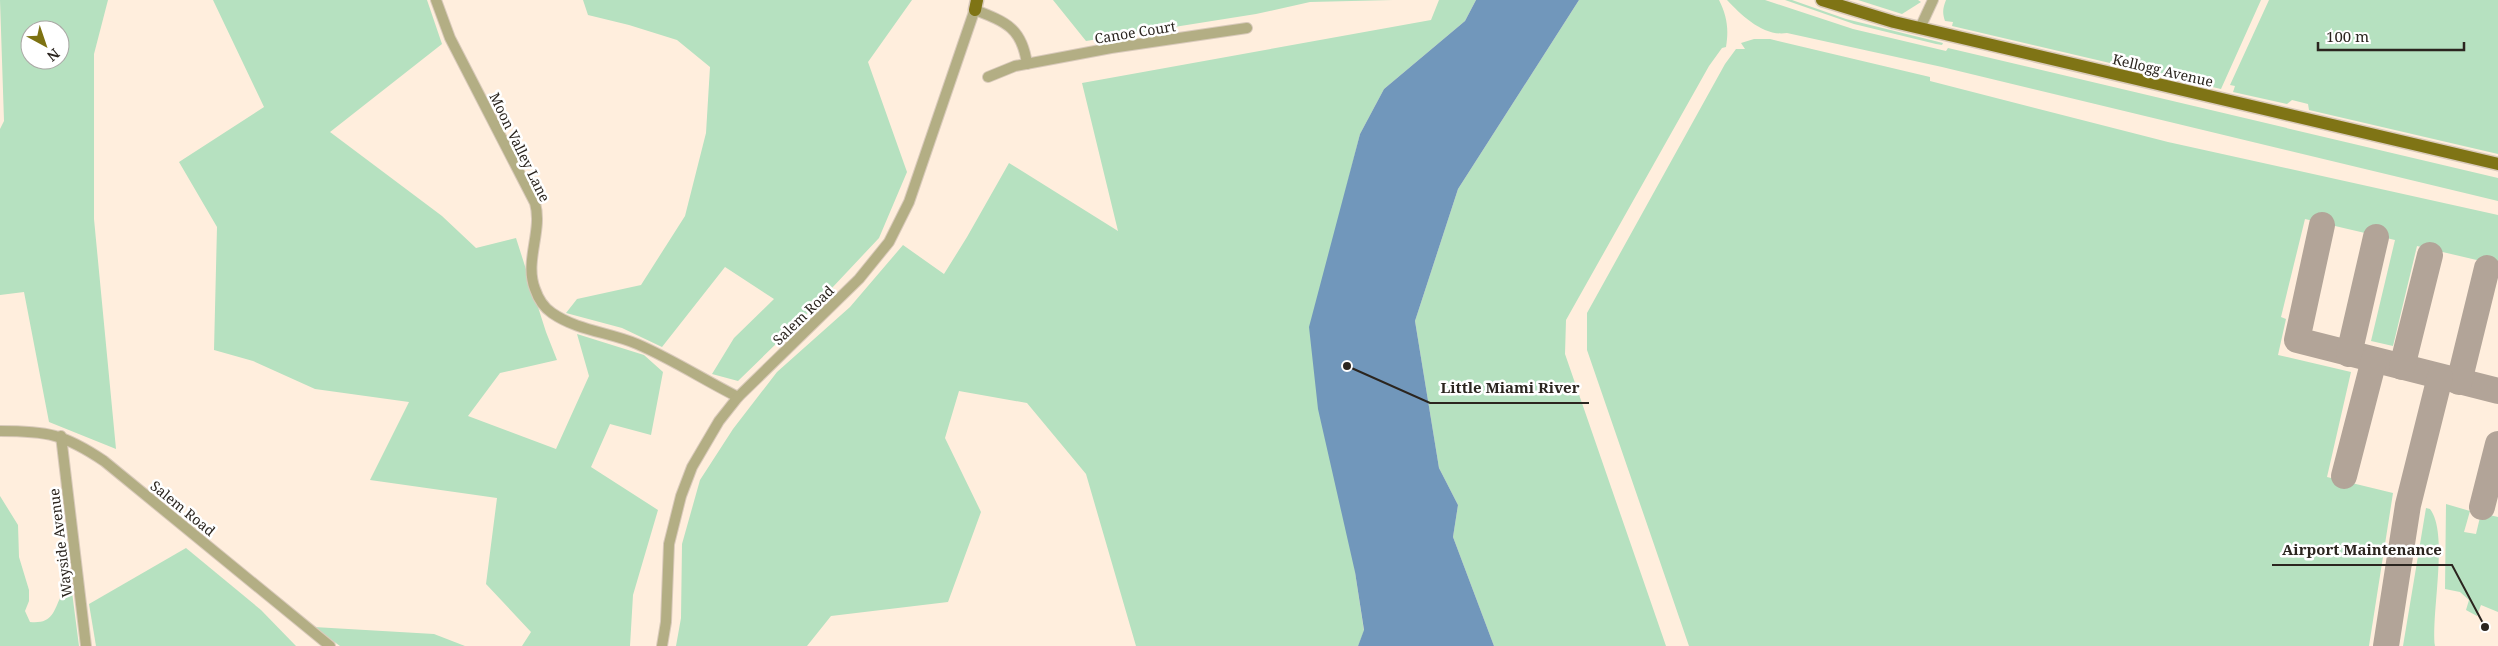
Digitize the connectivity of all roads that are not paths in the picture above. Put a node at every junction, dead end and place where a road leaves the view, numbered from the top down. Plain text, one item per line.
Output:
1 (436, 0) edge
2 (1822, 0) edge
3 (1933, 0) edge
4 (977, 3) edge
5 (1247, 28) dead end
6 (1920, 28) junction
7 (1027, 64) junction
8 (988, 76) dead end
9 (2498, 164) edge
10 (738, 397) junction
11 (0, 431) edge
12 (61, 436) junction
13 (86, 646) edge
14 (330, 646) edge
15 (662, 646) edge

1 - 10 street, Moon Valley Lane
2 - 6 main road, Kellogg Avenue
3 - 6 street
4 - 7 street
4 - 10 street, Salem Road
5 - 7 street, Canoe Court
6 - 9 main road, Kellogg Avenue
7 - 8 street, Canoe Court
10 - 15 street, Salem Road
11 - 12 street, Salem Road
12 - 13 street, Wayside Avenue
12 - 14 street, Salem Road

